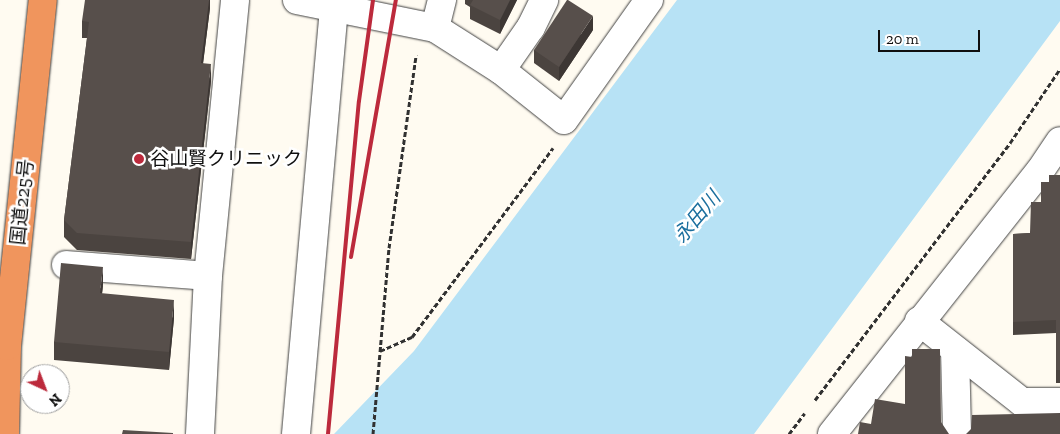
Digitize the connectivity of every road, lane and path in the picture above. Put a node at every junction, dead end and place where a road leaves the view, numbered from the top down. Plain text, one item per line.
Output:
1 (43, 0) edge
2 (235, 0) edge
3 (297, 0) edge
4 (442, 0) edge
5 (544, 0) edge
6 (649, 0) edge
7 (334, 3) edge
8 (428, 26) junction
9 (1060, 69) edge
10 (501, 70) junction
11 (564, 120) junction
12 (1060, 141) edge
13 (1050, 171) edge
14 (8, 251) edge
15 (66, 265) edge
16 (208, 276) junction
17 (919, 321) junction
18 (955, 350) junction
19 (379, 352) junction
20 (1060, 402) edge
21 (812, 404) dead end
22 (806, 412) dead end
23 (4, 434) edge
24 (200, 434) edge
25 (296, 434) edge
26 (373, 434) edge
27 (789, 434) edge
28 (832, 434) edge
29 (957, 434) edge

1 - 14 highway, 国道225号
2 - 16 street
3 - 7 street
4 - 8 street
5 - 10 street
6 - 11 street
7 - 8 street
7 - 25 street
8 - 10 street
8 - 19 path
9 - 21 path
10 - 11 street
11 - 19 path
12 - 13 street
13 - 17 street
14 - 23 highway, 国道225号
15 - 16 street
16 - 24 street
17 - 18 street
17 - 28 street
18 - 20 street
18 - 29 street
19 - 26 path
22 - 27 path

